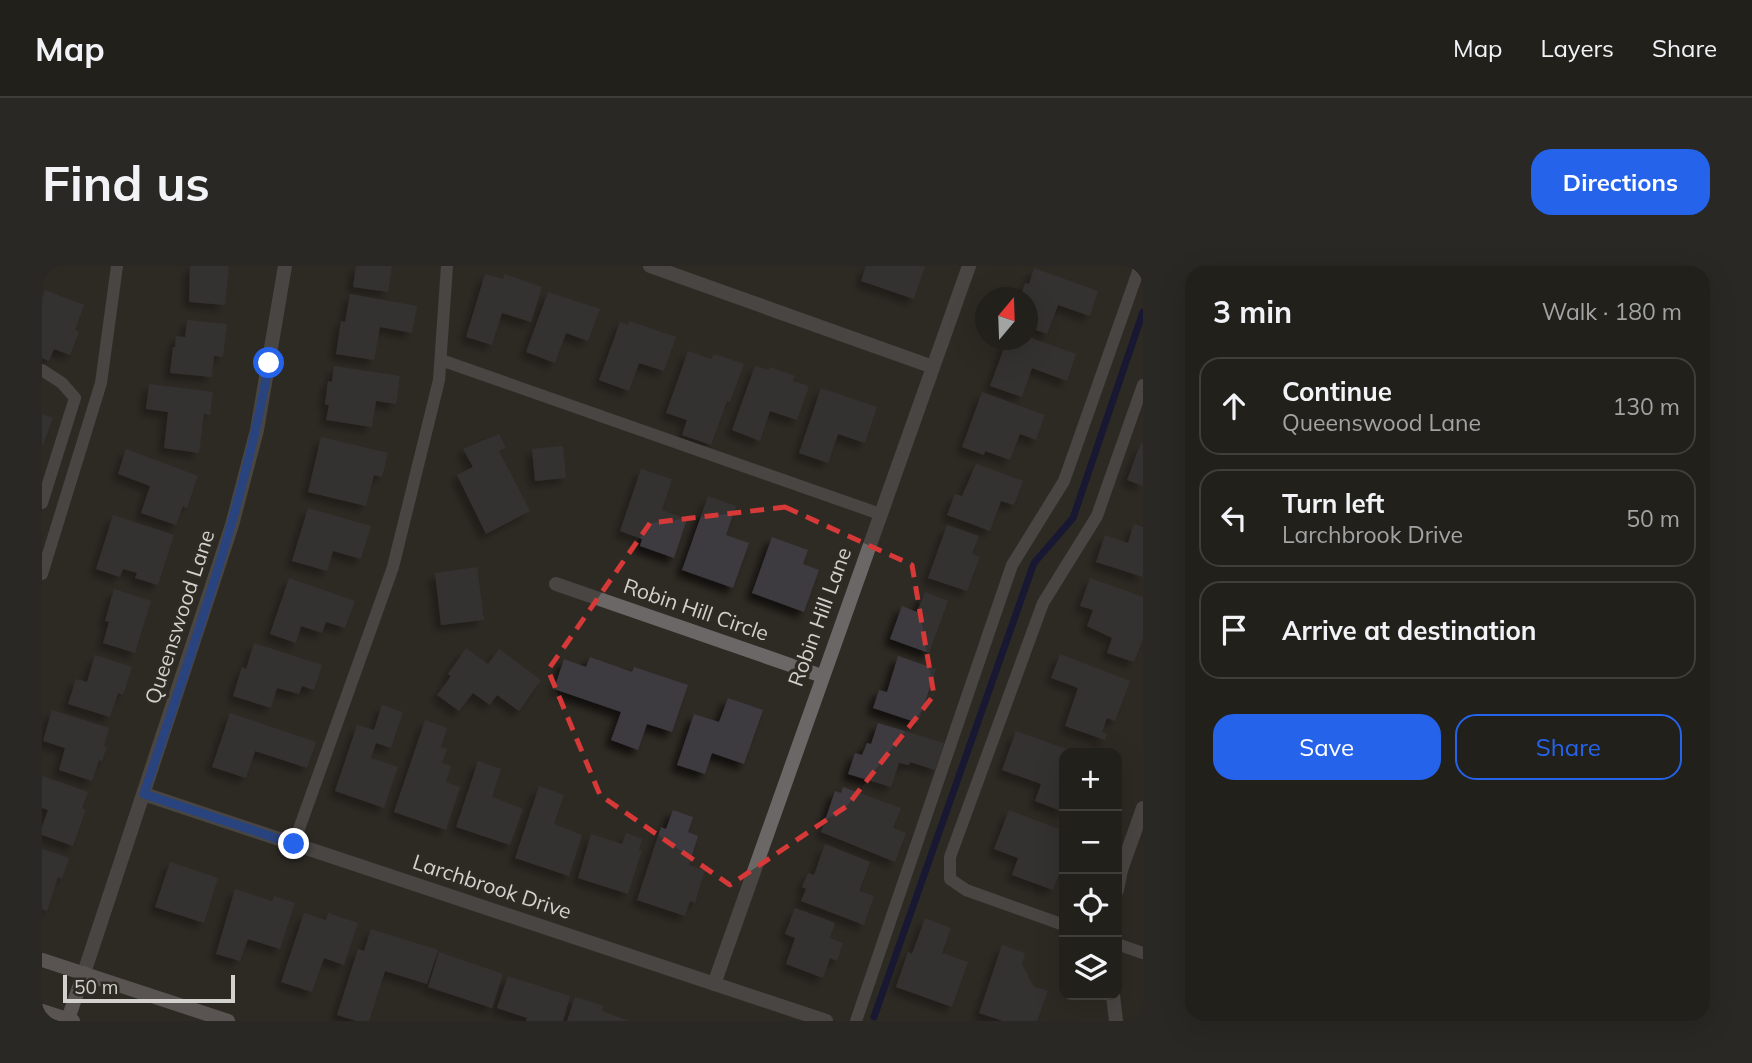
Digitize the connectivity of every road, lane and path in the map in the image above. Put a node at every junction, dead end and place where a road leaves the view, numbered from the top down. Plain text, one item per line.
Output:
1 (117, 266) edge
2 (285, 266) edge
3 (447, 266) edge
4 (650, 266) edge
5 (969, 266) edge
6 (1140, 266) edge
7 (440, 360) junction
8 (933, 367) junction
9 (42, 370) edge
10 (1143, 385) edge
11 (42, 503) edge
12 (880, 514) junction
13 (42, 573) edge
14 (556, 584) dead end
15 (822, 676) junction
16 (144, 794) junction
17 (1143, 808) edge
18 (294, 844) junction
19 (1120, 874) edge
20 (1059, 923) edge
21 (1122, 946) edge
22 (1143, 953) edge
23 (42, 960) edge
24 (84, 973) junction
25 (713, 984) junction
26 (1114, 1000) edge
27 (42, 1011) edge
28 (69, 1020) edge
29 (228, 1021) edge
30 (826, 1021) edge
31 (856, 1021) edge
32 (1116, 1021) edge

1 - 13 lane
2 - 16 street, Queenswood Lane
3 - 7 lane
4 - 8 street
5 - 8 street, Robin Hill Lane
6 - 31 lane
7 - 12 lane
7 - 18 lane
8 - 12 street, Robin Hill Lane
9 - 11 lane
10 - 20 lane
12 - 15 street, Robin Hill Lane
14 - 15 street, Robin Hill Circle
15 - 25 street, Robin Hill Lane
16 - 18 street, Larchbrook Drive
16 - 24 street, Queenswood Lane
17 - 19 street
18 - 25 street, Larchbrook Drive
21 - 22 lane
23 - 24 main road
24 - 28 main road
24 - 29 main road
25 - 30 street, Larchbrook Drive
26 - 32 street
27 - 28 main road

